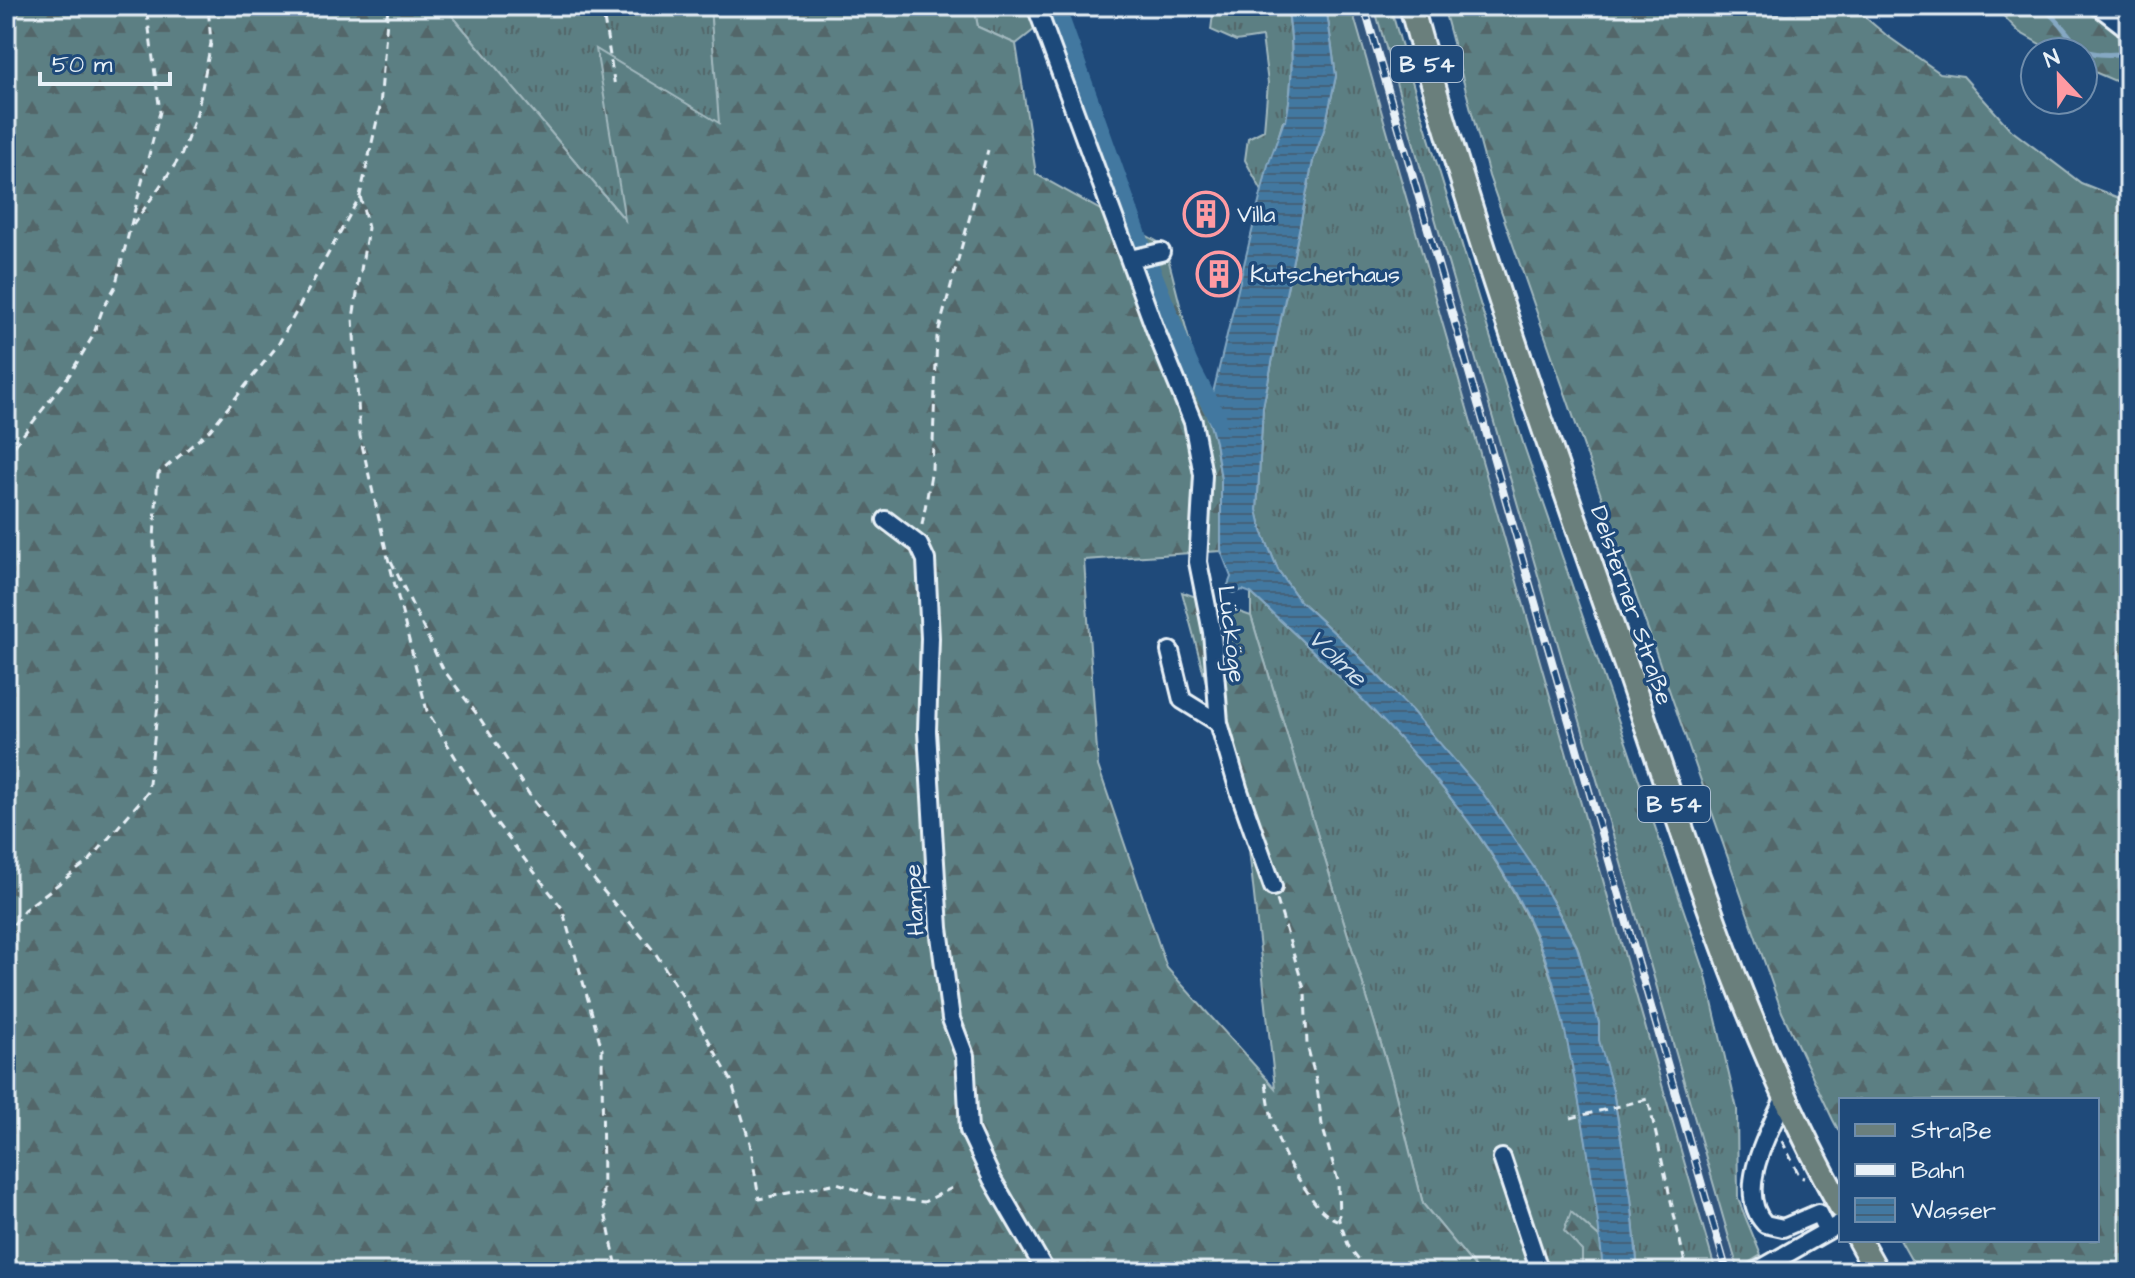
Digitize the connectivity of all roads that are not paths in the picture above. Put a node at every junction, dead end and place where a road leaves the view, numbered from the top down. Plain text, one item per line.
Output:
1 (1036, 6) edge
2 (1411, 6) edge
3 (2098, 6) edge
4 (2129, 30) edge
5 (1161, 252) dead end
6 (1130, 259) junction
7 (886, 520) dead end
8 (1170, 651) dead end
9 (1219, 723) junction
10 (1273, 887) road end
11 (1785, 1097) junction
12 (1502, 1158) dead end
13 (1839, 1203) edge
14 (1834, 1227) edge
15 (1860, 1242) edge
16 (1046, 1272) edge
17 (1540, 1272) edge
18 (1755, 1272) edge
19 (1877, 1272) edge

1 - 6 street, Lücköge
2 - 11 main road, Delsterner Straße / B 54
3 - 4 street
5 - 6 street
6 - 9 street, Lücköge
7 - 16 street, Hampe
8 - 9 street
9 - 10 street, Lücköge
11 - 13 main road, Delsterner Straße / B 54
11 - 14 street
12 - 17 street
14 - 18 street
15 - 19 main road

